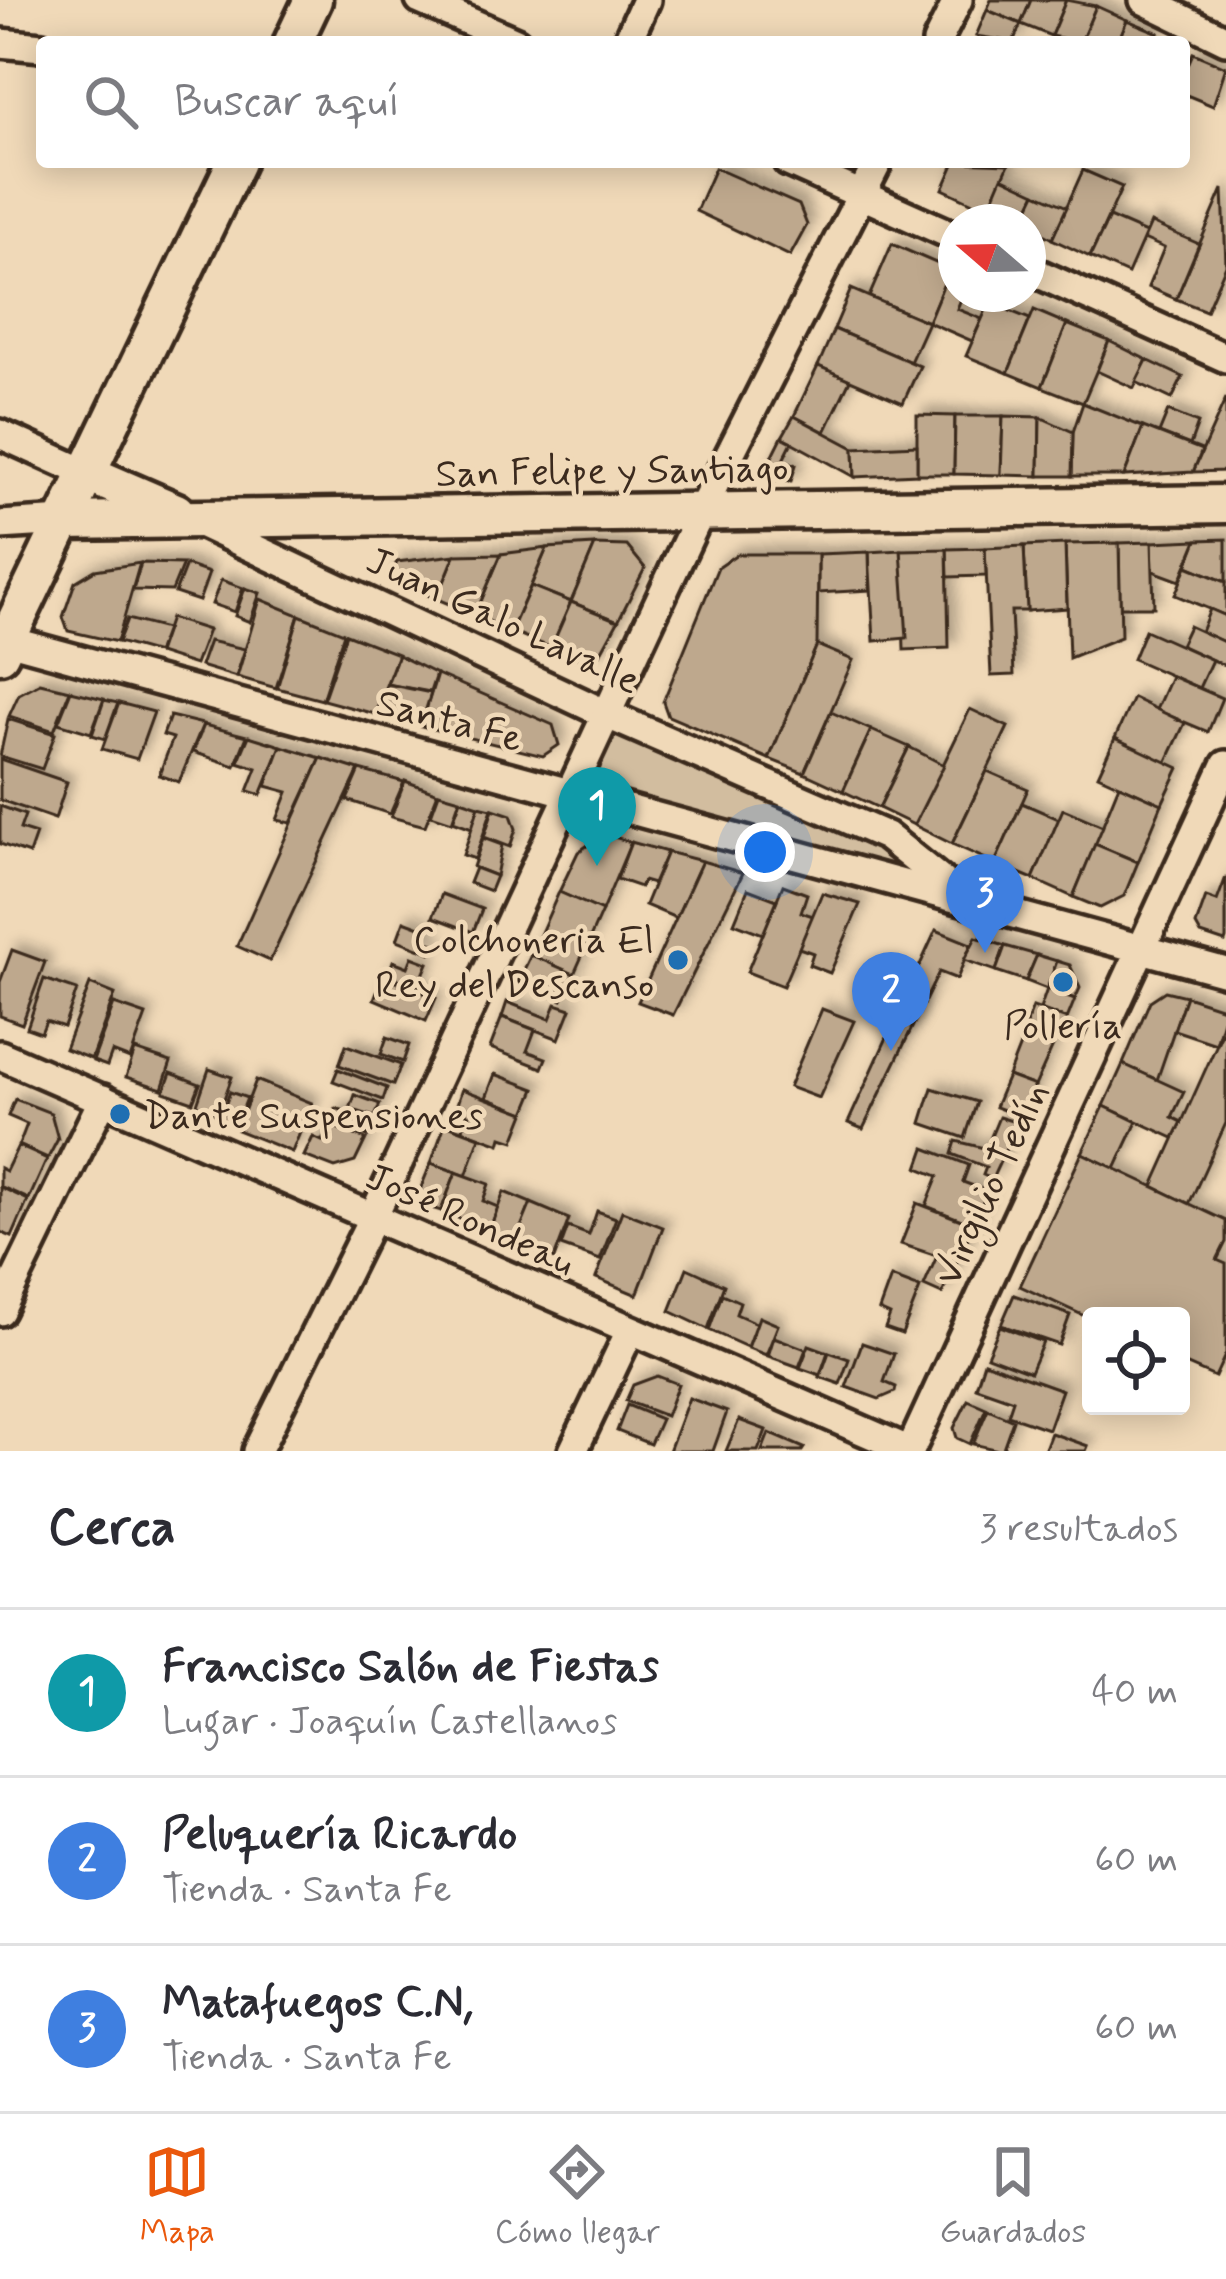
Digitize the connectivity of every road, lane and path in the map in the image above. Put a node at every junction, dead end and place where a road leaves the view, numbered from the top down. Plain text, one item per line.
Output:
1 (313, 0) edge
2 (420, 0) edge
3 (646, 0) edge
4 (958, 0) edge
5 (1144, 0) edge
6 (296, 36) edge
7 (502, 36) edge
8 (630, 36) edge
9 (940, 36) edge
10 (1226, 40) edge
11 (0, 43) edge
12 (36, 46) edge
13 (233, 168) edge
14 (801, 168) edge
15 (875, 168) edge
16 (862, 195) junction
17 (938, 229) edge
18 (1046, 277) edge
19 (1226, 358) edge
20 (0, 434) edge
21 (86, 473) junction
22 (1226, 503) edge
23 (702, 509) junction
24 (191, 518) junction
25 (65, 520) junction
26 (0, 524) edge
27 (2, 644) edge
28 (608, 715) junction
29 (1226, 765) edge
30 (571, 792) junction
31 (962, 898) junction
32 (1141, 948) junction
33 (1226, 971) edge
34 (0, 1055) edge
35 (103, 1099) junction
36 (373, 1217) junction
37 (0, 1311) edge
38 (630, 1331) junction
39 (257, 1451) edge
40 (573, 1451) edge
41 (910, 1451) edge

1 - 6 street
2 - 7 street
3 - 8 street
4 - 9 street
5 - 10 street
11 - 12 street
13 - 21 street
14 - 16 street
15 - 16 street
16 - 17 street
16 - 23 street
18 - 19 street
20 - 21 street, Juan Galo Lavalle
21 - 24 street, Juan Galo Lavalle
21 - 25 street
22 - 23 street, San Felipe y Santiago
23 - 24 street, San Felipe y Santiago
23 - 28 street
24 - 25 street, San Felipe y Santiago
24 - 28 street, Juan Galo Lavalle
25 - 26 street, San Felipe y Santiago
25 - 27 street
27 - 30 street, Santa Fe
28 - 30 street
28 - 31 street, Juan Galo Lavalle
29 - 32 street, Virgilio Tedín
30 - 31 street, Santa Fe
30 - 36 street
31 - 32 street, Santa Fe
32 - 33 street, Santa Fe
32 - 41 street, Virgilio Tedín
34 - 35 street, José Rondeau
35 - 36 street, José Rondeau
35 - 37 street
36 - 38 street, José Rondeau
36 - 39 street
38 - 40 street
38 - 41 street, José Rondeau

